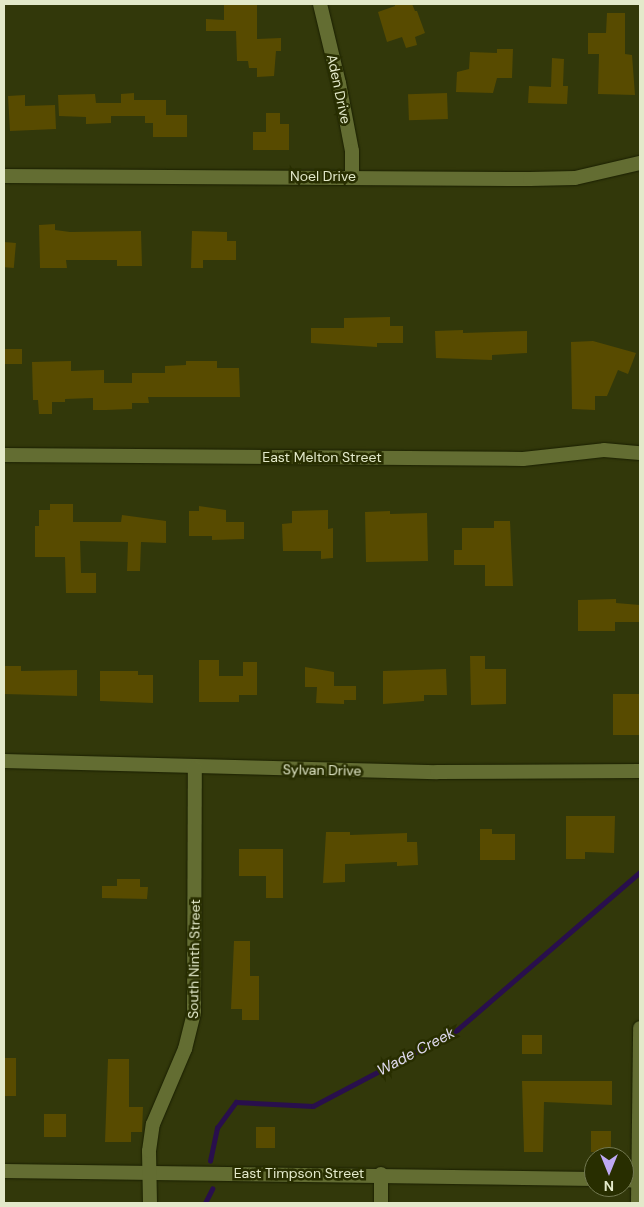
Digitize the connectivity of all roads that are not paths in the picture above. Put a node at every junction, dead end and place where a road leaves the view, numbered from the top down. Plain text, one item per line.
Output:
1 (320, 4) edge
2 (640, 164) edge
3 (4, 176) edge
4 (352, 176) junction
5 (640, 453) edge
6 (4, 455) edge
7 (4, 761) edge
8 (195, 768) junction
9 (640, 771) edge
10 (640, 1028) edge
11 (4, 1171) edge
12 (149, 1172) junction
13 (381, 1174) junction
14 (584, 1179) edge
15 (634, 1180) edge
16 (150, 1203) edge
17 (381, 1203) edge
18 (638, 1203) edge

1 - 4 street, Aden Drive
2 - 4 street, Noel Drive
3 - 4 street, Noel Drive
5 - 6 street, East Melton Street
7 - 8 street, Sylvan Drive
8 - 9 street, Sylvan Drive
8 - 12 street, South Ninth Street
10 - 15 street
11 - 12 street, East Timpson Street
12 - 13 street, East Timpson Street
12 - 16 street, South Ninth Street
13 - 14 street, East Timpson Street
13 - 17 street
15 - 18 street

